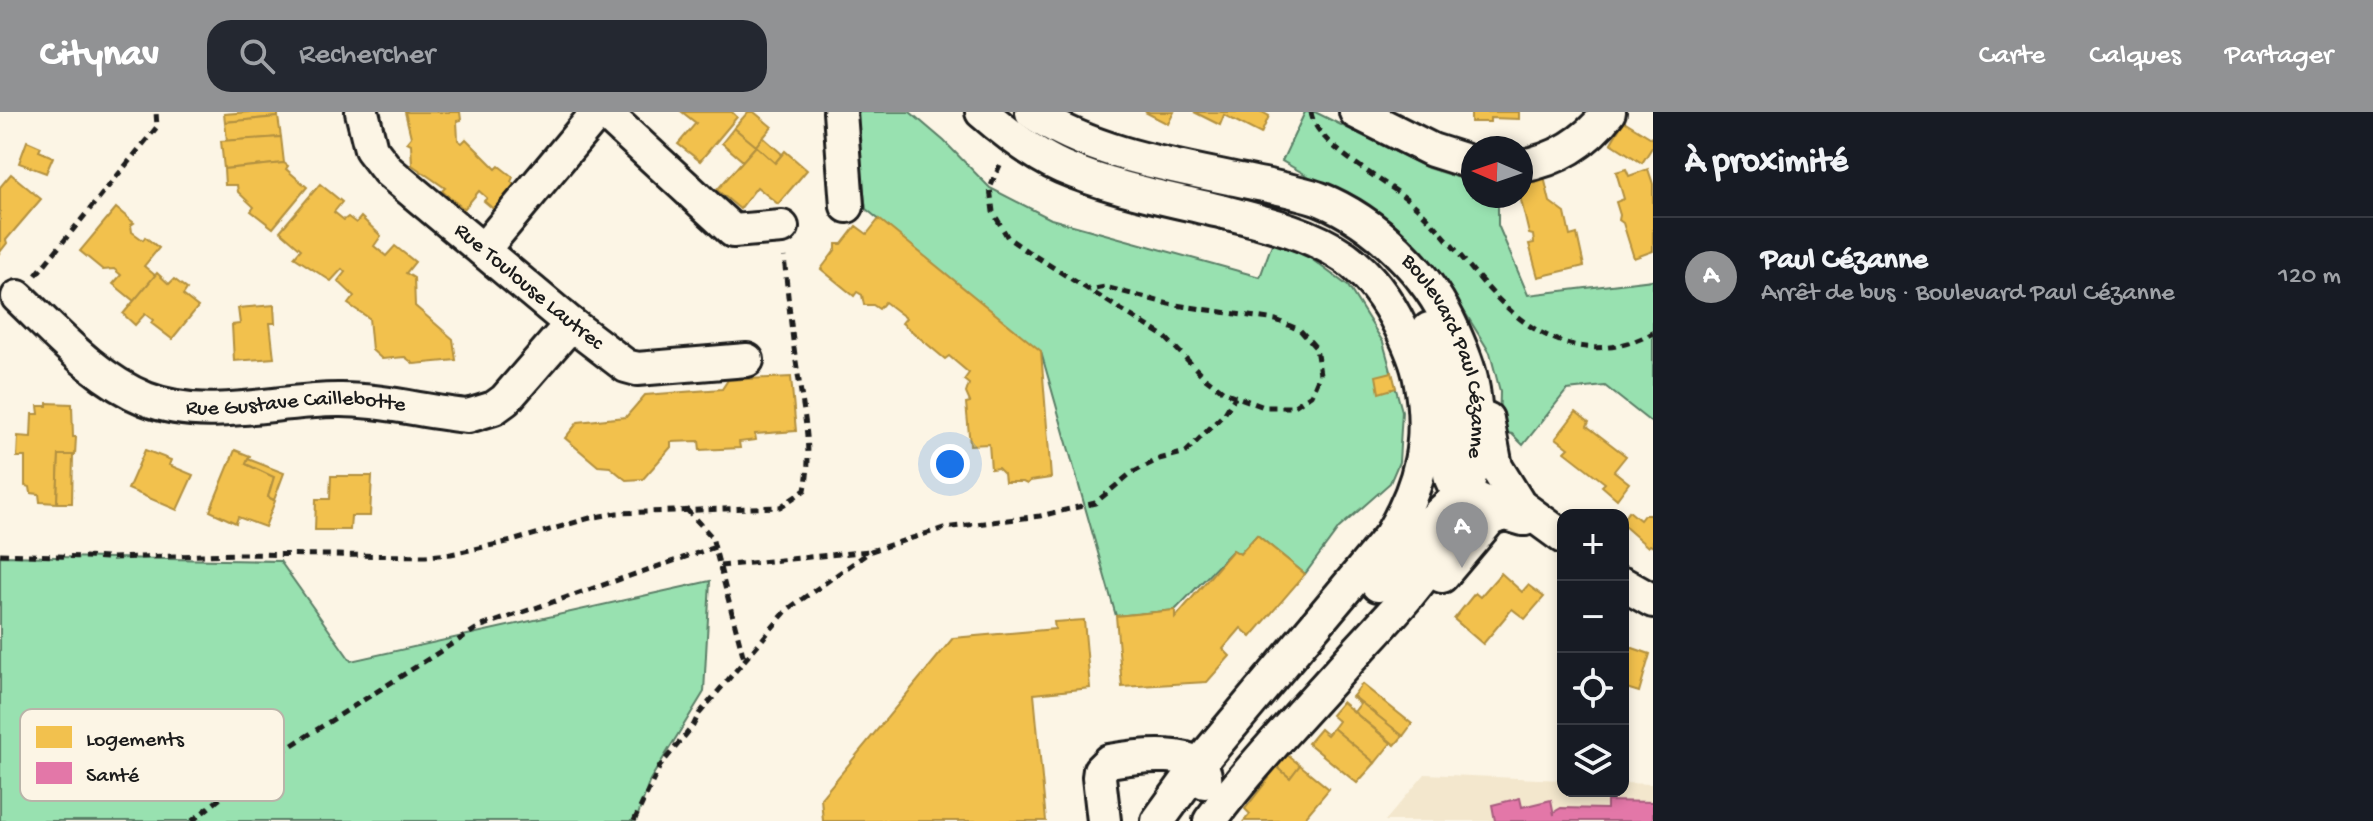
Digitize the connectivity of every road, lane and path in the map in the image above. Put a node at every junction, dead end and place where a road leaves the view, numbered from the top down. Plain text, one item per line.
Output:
1 (156, 112) edge
2 (362, 112) edge
3 (601, 112) edge
4 (840, 112) edge
5 (982, 112) edge
6 (1032, 112) edge
7 (1311, 112) edge
8 (1356, 112) edge
9 (1609, 112) edge
10 (1007, 132) junction
11 (1461, 159) edge
12 (1533, 162) edge
13 (847, 206) dead end
14 (1268, 223) junction
15 (782, 227) joint
16 (483, 250) junction
17 (1089, 290) junction
18 (18, 297) joint
19 (571, 324) junction
20 (1653, 333) edge
21 (1464, 356) junction
22 (747, 360) dead end
23 (1235, 397) junction
24 (1498, 504) junction
25 (686, 509) junction
26 (1557, 534) edge
27 (715, 547) junction
28 (871, 551) junction
29 (0, 554) edge
30 (720, 566) junction
31 (1629, 587) edge
32 (1653, 601) edge
33 (744, 660) junction
34 (1269, 682) junction
35 (284, 750) edge
36 (1200, 763) junction
37 (217, 801) edge
38 (192, 821) edge
39 (634, 821) edge
40 (1104, 821) edge
41 (1158, 821) edge
42 (1184, 821) edge
43 (1210, 821) edge

1 - 18 path
2 - 16 street, Rue Toulouse Lautrec
3 - 15 street
3 - 16 street
4 - 13 street
5 - 10 street, Boulevard Paul Cézanne
6 - 21 street, Boulevard Paul Cézanne
7 - 20 path
8 - 11 street
9 - 12 street
10 - 14 street, Boulevard Paul Cézanne
10 - 17 path
14 - 24 street
14 - 34 street, Boulevard Paul Cézanne
15 - 25 path
16 - 19 street, Rue Toulouse Lautrec
17 - 23 path
17 - 23 path
18 - 19 street, Rue Gustave Caillebotte
19 - 22 street, Rue Toulouse Lautrec
21 - 24 street
21 - 24 street, Boulevard Paul Cézanne
23 - 28 path
24 - 26 street
24 - 34 street
24 - 43 street, Boulevard Paul Cézanne
25 - 27 path
25 - 29 path
27 - 30 path
27 - 35 path
28 - 30 path
28 - 33 path
30 - 33 path
31 - 32 street
33 - 39 path
34 - 36 street, Boulevard Paul Cézanne
36 - 40 street
36 - 41 street, Boulevard Paul Cézanne
36 - 42 street
37 - 38 path

